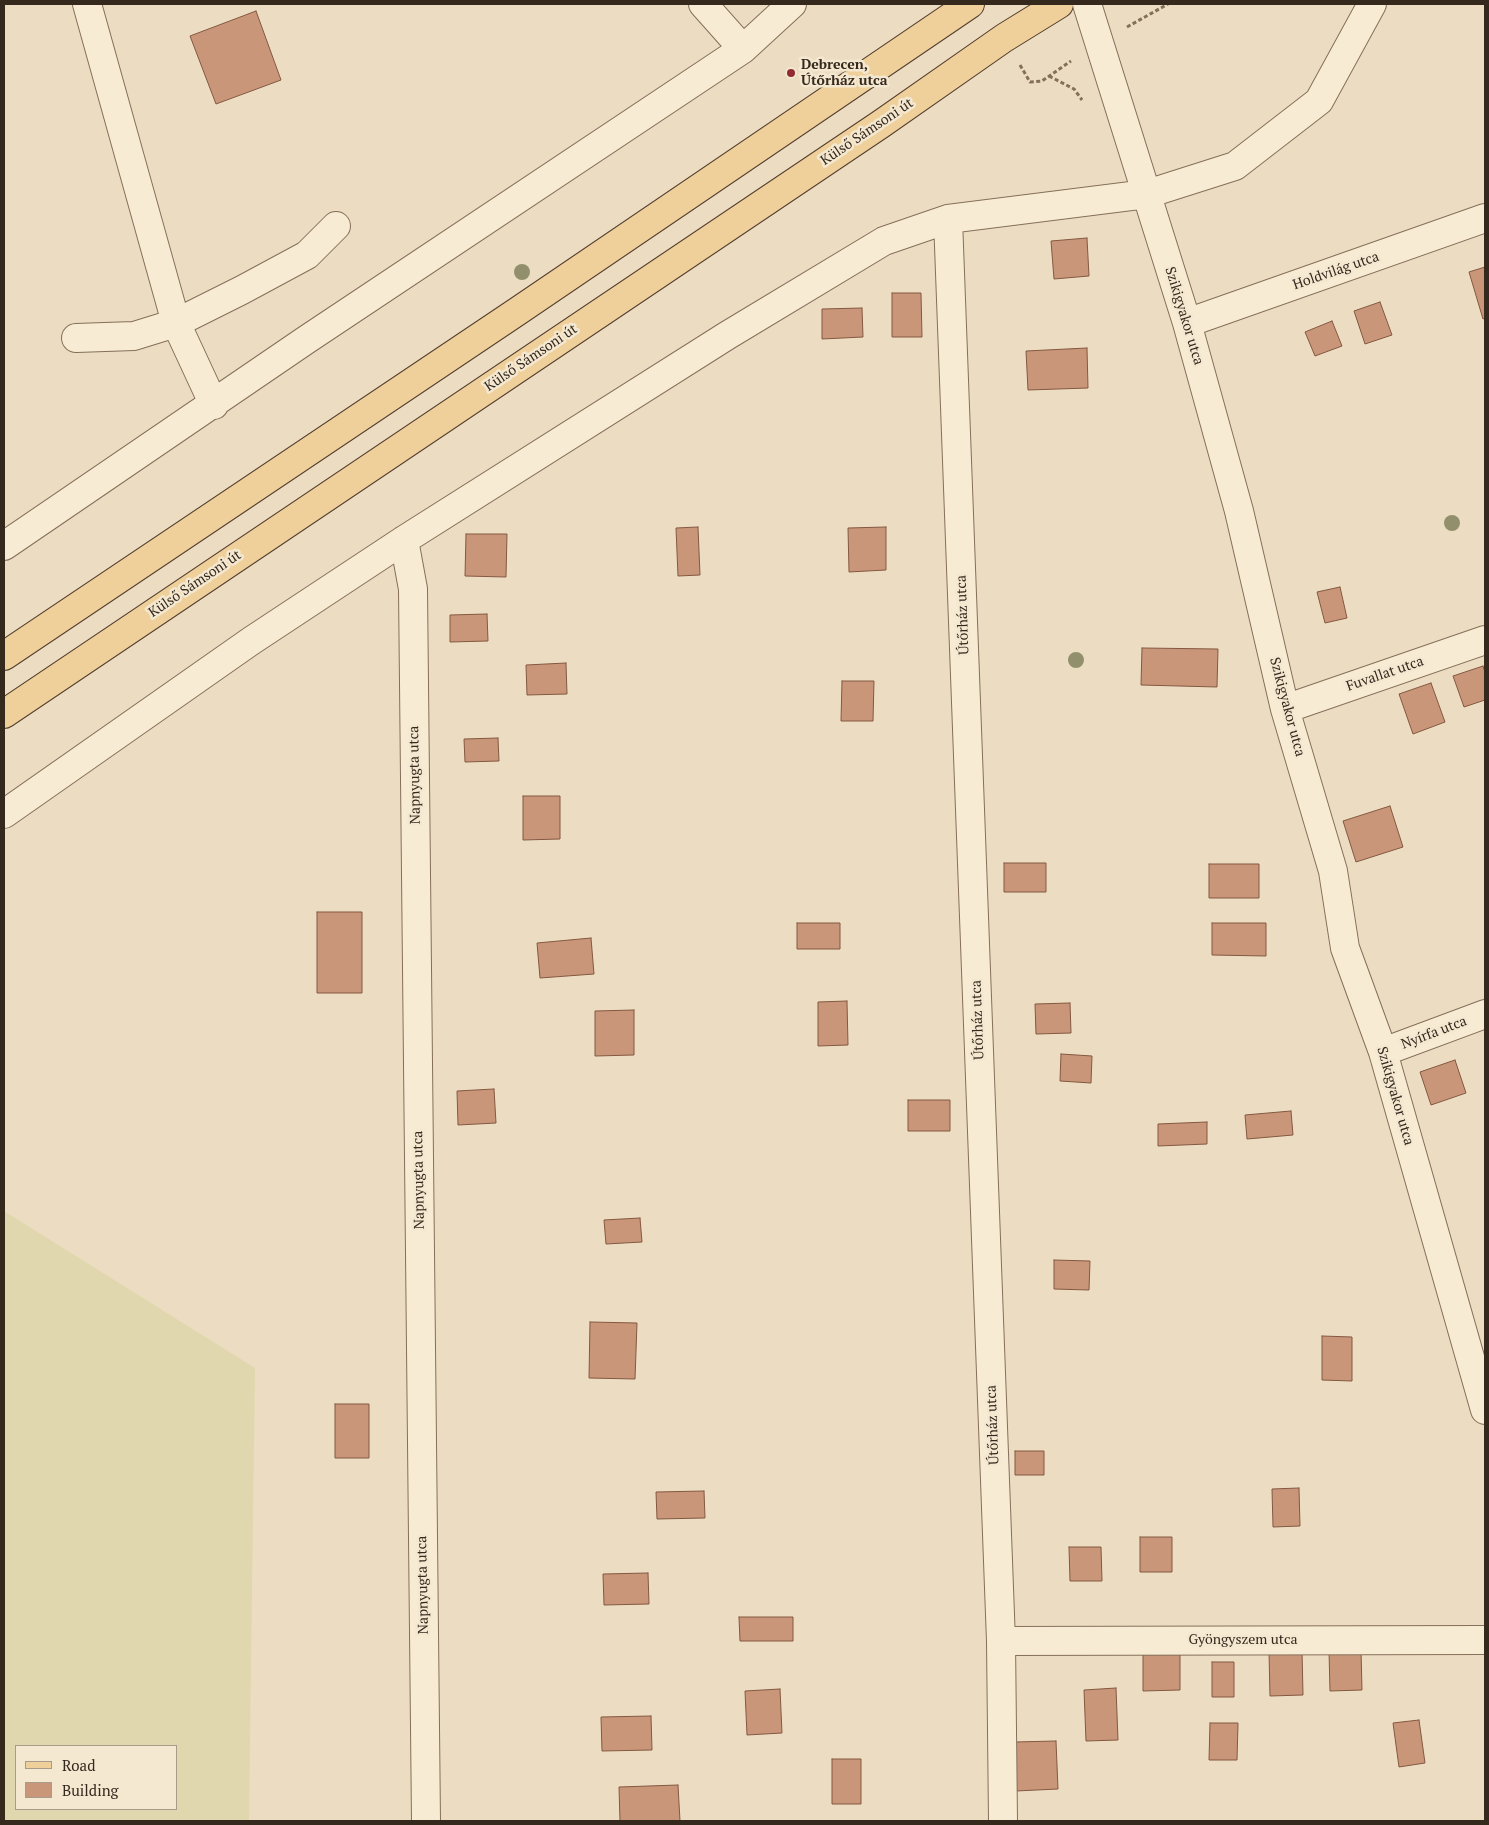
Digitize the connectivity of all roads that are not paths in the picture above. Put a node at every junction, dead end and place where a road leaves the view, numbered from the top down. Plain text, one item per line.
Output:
1 (87, 4) edge
2 (703, 4) edge
3 (792, 4) edge
4 (970, 4) edge
5 (1059, 4) edge
6 (1087, 4) edge
7 (1372, 4) edge
8 (743, 49) junction
9 (1147, 194) junction
10 (1485, 218) edge
11 (948, 219) junction
12 (336, 226) dead end
13 (176, 323) junction
14 (1187, 323) junction
15 (76, 338) dead end
16 (214, 405) junction
17 (404, 540) junction
18 (4, 546) edge
19 (1485, 640) edge
20 (4, 656) edge
21 (1285, 709) junction
22 (4, 714) edge
23 (4, 814) edge
24 (1485, 1014) edge
25 (1383, 1052) junction
26 (1485, 1410) edge
27 (1485, 1640) edge
28 (1000, 1641) junction
29 (426, 1821) edge
30 (1003, 1821) edge

1 - 13 street
2 - 8 street
3 - 8 street
4 - 20 main road
5 - 22 main road, Külső Sámsoni út
6 - 9 street, Szikigyakor utca
7 - 9 street
8 - 16 street
9 - 11 street
9 - 14 street, Szikigyakor utca
10 - 14 street, Holdvilág utca
11 - 17 street
11 - 28 street, Útőrház utca
12 - 13 street
13 - 15 street
13 - 16 street
14 - 21 street, Szikigyakor utca
16 - 18 street
17 - 23 street
17 - 29 street, Napnyugta utca
19 - 21 street, Fuvallat utca
21 - 25 street, Szikigyakor utca
24 - 25 street, Nyírfa utca
25 - 26 street, Szikigyakor utca
27 - 28 street, Gyöngyszem utca
28 - 30 street, Útőrház utca

